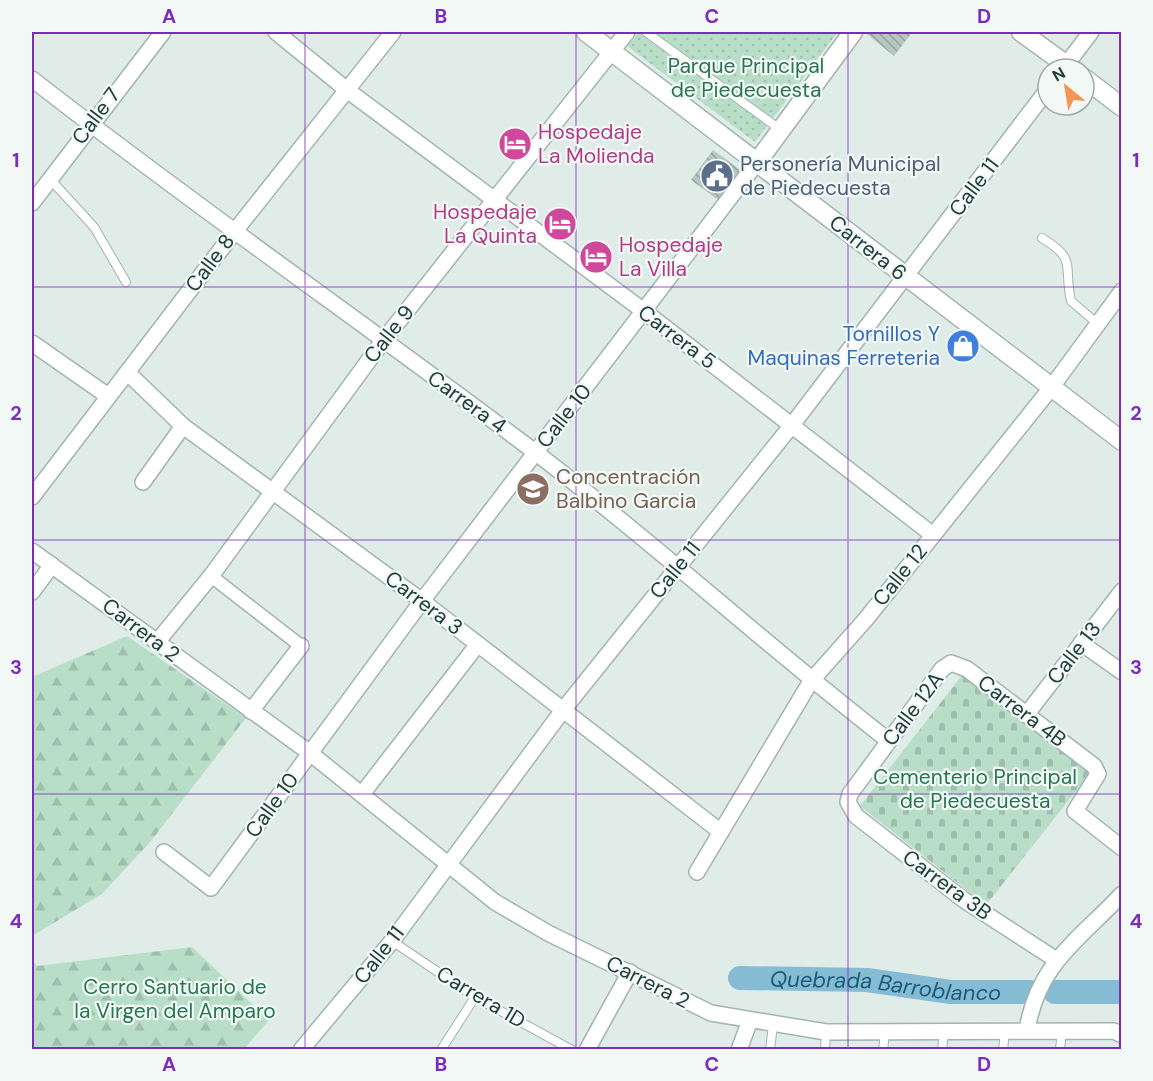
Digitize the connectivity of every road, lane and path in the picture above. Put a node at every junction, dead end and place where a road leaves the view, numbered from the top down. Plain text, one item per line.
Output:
1 (163, 32) edge
2 (276, 32) edge
3 (393, 32) edge
4 (586, 32) edge
5 (627, 32) edge
6 (646, 32) edge
7 (854, 32) edge
8 (1021, 32) edge
9 (1091, 32) edge
10 (612, 50) junction
11 (1053, 57) edge
12 (1074, 57) edge
13 (32, 79) edge
14 (1096, 87) edge
15 (347, 90) junction
16 (1036, 105) edge
17 (1122, 107) edge
18 (90, 124) junction
19 (782, 131) junction
20 (758, 161) junction
21 (51, 179) junction
22 (495, 202) junction
23 (32, 203) edge
24 (234, 231) junction
25 (1042, 237) dead end
26 (905, 278) junction
27 (126, 282) dead end
28 (1122, 291) edge
29 (645, 312) junction
30 (1098, 324) junction
31 (383, 341) junction
32 (32, 343) edge
33 (128, 373) junction
34 (1051, 388) junction
35 (108, 396) junction
36 (792, 425) junction
37 (183, 426) junction
38 (1122, 441) edge
39 (536, 453) junction
40 (143, 482) dead end
41 (274, 490) junction
42 (32, 497) edge
43 (933, 534) junction
44 (32, 551) edge
45 (52, 565) junction
46 (678, 567) junction
47 (211, 576) junction
48 (1122, 591) edge
49 (32, 592) edge
50 (422, 601) junction
51 (157, 642) junction
52 (1081, 643) junction
53 (478, 644) junction
54 (301, 646) joint
55 (967, 669) joint
56 (1122, 672) edge
57 (811, 681) junction
58 (563, 710) junction
59 (250, 711) junction
60 (1026, 715) junction
61 (889, 741) junction
62 (310, 753) junction
63 (362, 794) junction
64 (848, 802) joint
65 (721, 832) junction
66 (1122, 848) edge
67 (164, 852) dead end
68 (449, 864) junction
69 (697, 872) dead end
70 (1119, 901) edge
71 (392, 941) junction
72 (1055, 959) junction
73 (630, 972) junction
74 (475, 997) junction
75 (750, 1020) junction
76 (773, 1025) junction
77 (1027, 1030) junction
78 (1062, 1030) junction
79 (1005, 1031) junction
80 (826, 1032) junction
81 (885, 1032) junction
82 (944, 1033) junction
83 (1122, 1035) edge
84 (442, 1049) edge
85 (301, 1050) edge
86 (572, 1050) edge
87 (587, 1050) edge
88 (739, 1050) edge
89 (770, 1050) edge
90 (825, 1050) edge
91 (883, 1050) edge
92 (942, 1050) edge
93 (1003, 1050) edge
94 (1060, 1050) edge

1 - 18 street, Calle 7
2 - 15 street, Carrera 5
3 - 15 street, Calle 8
4 - 10 street, Carrera 6
5 - 10 street, Calle 9
6 - 19 lane
7 - 19 street, Calle 10
8 - 11 street
9 - 12 street
10 - 20 street, Carrera 6
10 - 22 street, Calle 9
13 - 18 street, Carrera 4
14 - 17 street
15 - 22 street, Carrera 5
15 - 24 street, Calle 8
16 - 26 street, Calle 11
18 - 21 street, Calle 7
18 - 24 street, Carrera 4
19 - 20 street, Calle 10
20 - 26 street, Carrera 6
20 - 29 street, Calle 10
21 - 23 street, Calle 7
21 - 27 lane
22 - 29 street, Carrera 5
22 - 31 street, Calle 9
24 - 31 street, Carrera 4
24 - 33 street, Calle 8
25 - 30 lane
26 - 34 street, Carrera 6
26 - 36 street, Calle 11
28 - 30 street, Calle 12
29 - 36 street, Carrera 5
29 - 39 street, Calle 10
30 - 34 street, Calle 12
31 - 39 street, Carrera 4
31 - 41 street, Calle 9
32 - 35 street
33 - 35 street, Calle 8
33 - 37 street, Carrera 3
34 - 38 street, Carrera 6
34 - 43 street, Calle 12
35 - 42 street, Calle 8
36 - 43 street, Carrera 5
36 - 46 street, Calle 11
37 - 40 street
37 - 41 street, Carrera 3
39 - 46 street, Carrera 4
39 - 50 street, Calle 10
41 - 47 street, Calle 9
41 - 50 street, Carrera 3
43 - 57 street, Calle 12
44 - 45 street, Carrera 2
45 - 49 street
45 - 51 street, Carrera 2
46 - 57 street, Carrera 4
46 - 58 street, Calle 11
47 - 51 street, Calle 9
47 - 54 street
48 - 52 street, Calle 13
50 - 53 street, Carrera 3
50 - 62 street, Calle 10
51 - 59 street, Carrera 2
52 - 56 street
52 - 60 street, Calle 13
53 - 58 street, Carrera 3
53 - 63 street
54 - 59 street
55 - 60 street, Carrera 4B
55 - 61 street, Calle 12A
57 - 61 street, Carrera 4
57 - 65 street, Calle 12
58 - 65 street, Carrera 3
58 - 68 street, Calle 11
59 - 62 street, Carrera 2
60 - 66 street, Carrera 4B
61 - 64 street, Calle 12A
62 - 63 street, Carrera 2
62 - 67 street, Calle 10
63 - 68 street, Carrera 2
64 - 72 street, Carrera 3B
65 - 69 street, Calle 12
68 - 71 street, Calle 11
68 - 73 street, Carrera 2
70 - 72 street
71 - 74 lane, Carrera 1D
71 - 85 street, Calle 11
72 - 77 street
73 - 75 street, Carrera 2
73 - 87 street
74 - 84 lane
74 - 86 lane, Carrera 1D
75 - 76 street, Carrera 2
75 - 88 street
76 - 80 street, Carrera 2
76 - 89 lane
77 - 78 street, Carrera 2
77 - 79 street, Carrera 2
78 - 83 street, Carrera 2
78 - 94 lane
79 - 82 street, Carrera 2
79 - 93 lane
80 - 81 street, Carrera 2
80 - 90 lane
81 - 82 street, Carrera 2
81 - 91 lane
82 - 92 lane

